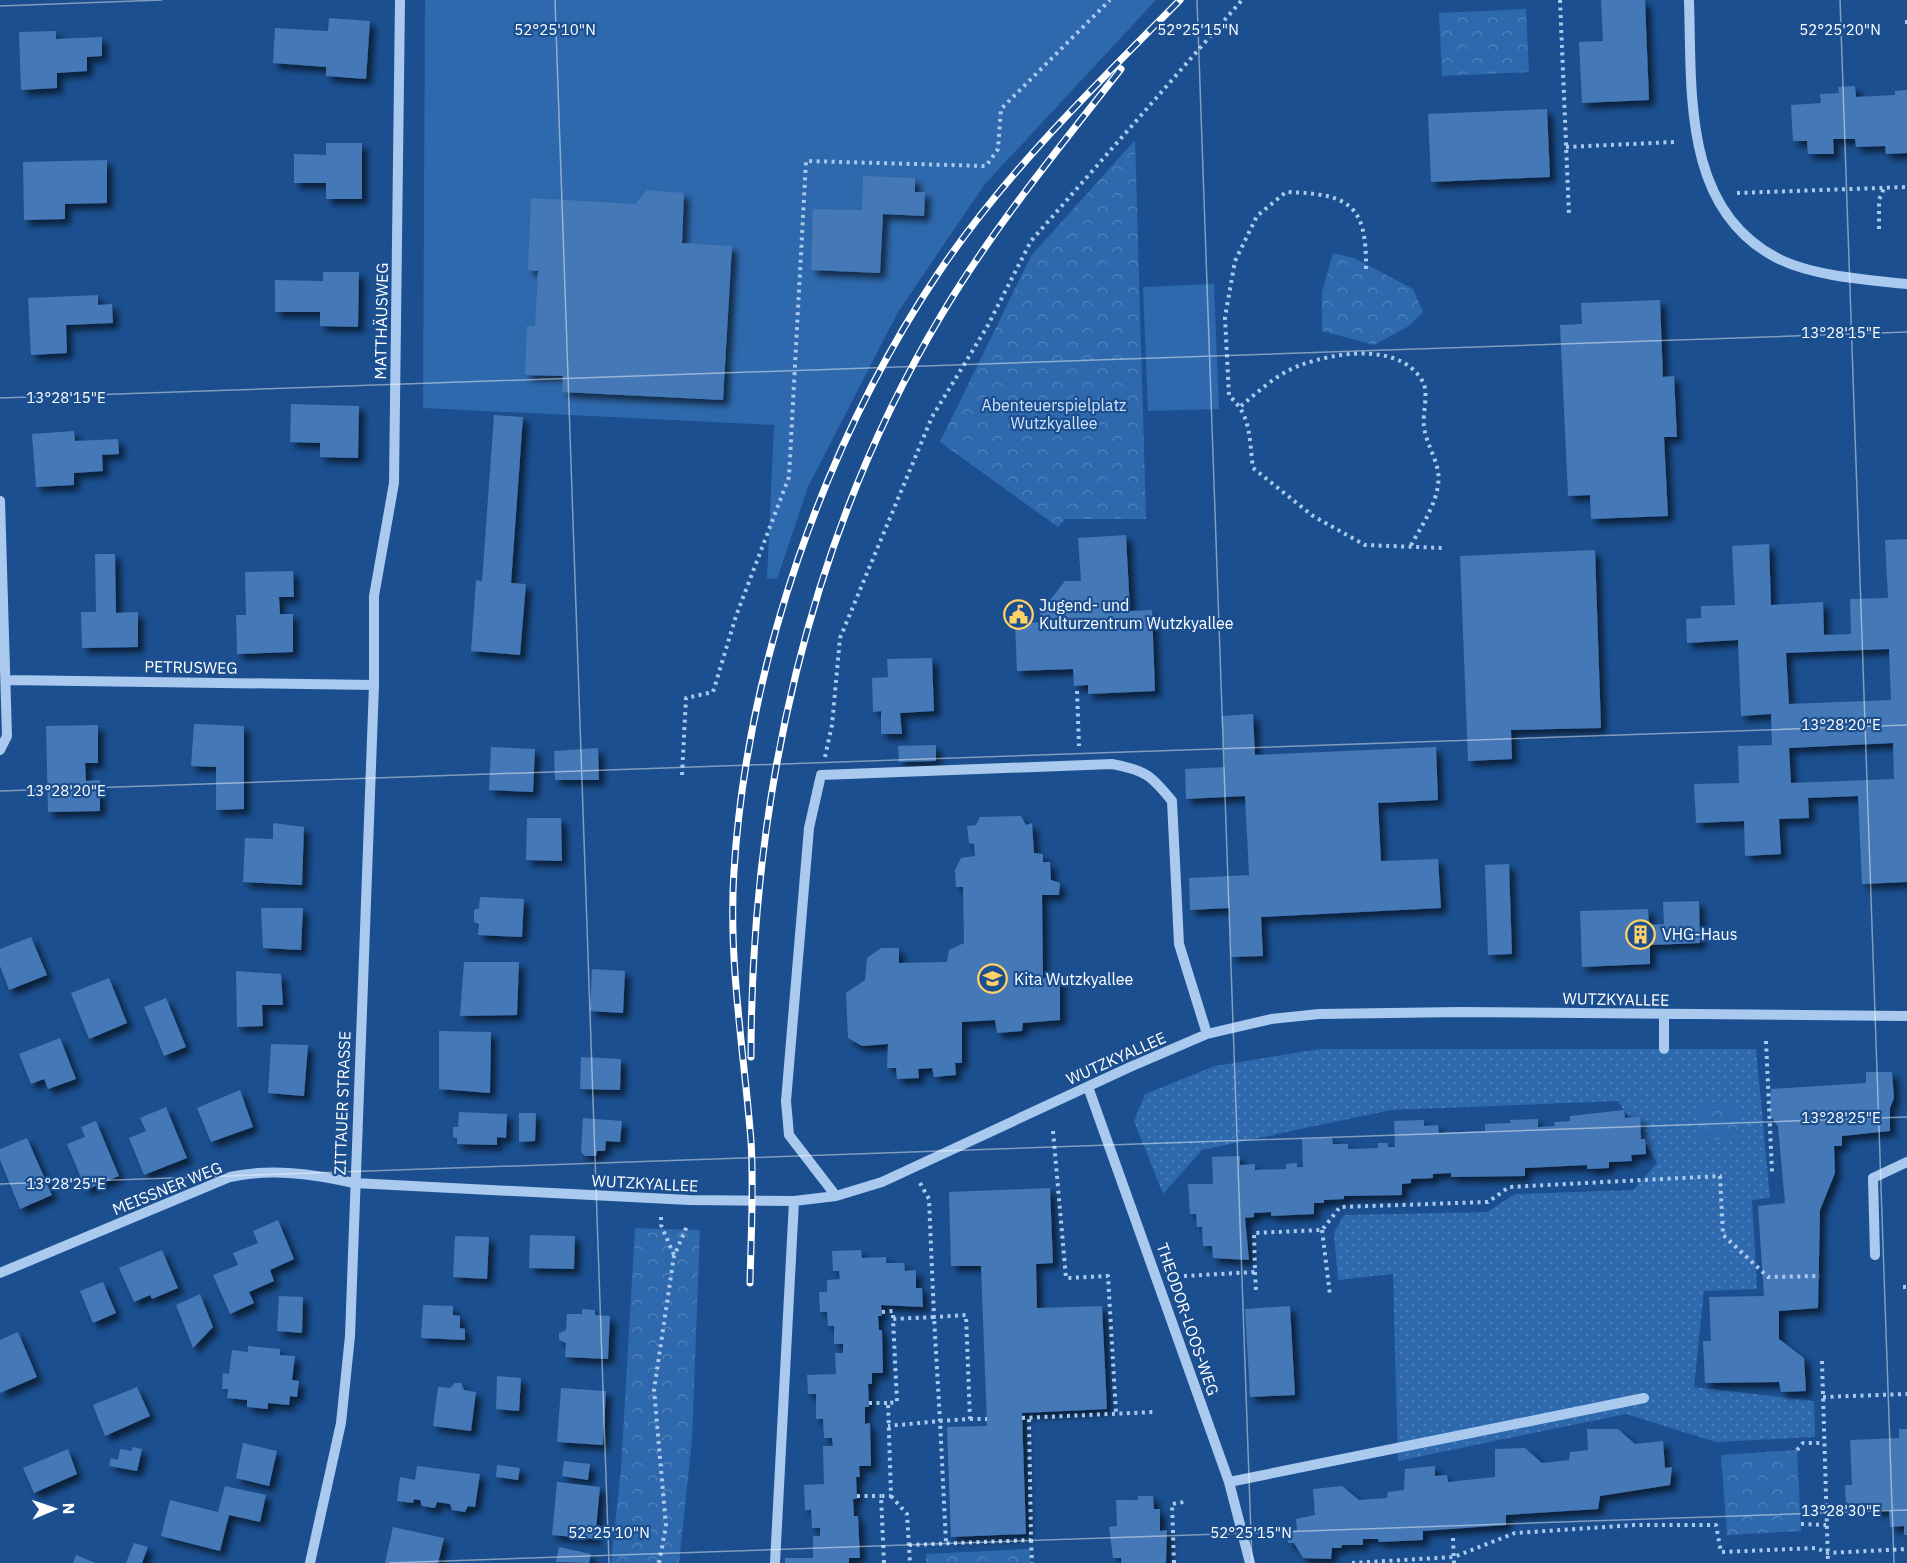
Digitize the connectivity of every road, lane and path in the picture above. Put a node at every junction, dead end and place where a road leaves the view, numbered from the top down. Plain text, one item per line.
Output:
1 (400, 0) edge
2 (1110, 0) edge
3 (1242, 0) edge
4 (1560, 0) edge
5 (1689, 0) edge
6 (1674, 142) dead end
7 (1566, 147) junction
8 (1907, 187) edge
9 (1884, 188) junction
10 (1734, 194) dead end
11 (1569, 215) dead end
12 (1879, 229) dead end
13 (1366, 269) dead end
14 (1907, 284) edge
15 (1241, 406) junction
16 (0, 501) edge
17 (1410, 547) junction
18 (1443, 548) dead end
19 (374, 641) joint
20 (7, 680) junction
21 (374, 685) junction
22 (1077, 691) dead end
23 (0, 750) edge
24 (1080, 765) junction
25 (682, 775) dead end
26 (821, 775) junction
27 (1664, 1015) junction
28 (1907, 1016) edge
29 (1207, 1034) junction
30 (1766, 1041) dead end
31 (1664, 1048) dead end
32 (1088, 1087) junction
33 (1053, 1131) dead end
34 (1907, 1162) edge
35 (912, 1168) junction
36 (1772, 1172) dead end
37 (354, 1183) junction
38 (1551, 1186) junction
39 (1552, 1192) dead end
40 (836, 1196) junction
41 (794, 1201) junction
42 (661, 1225) dead end
43 (687, 1226) dead end
44 (1322, 1230) junction
45 (1875, 1255) dead end
46 (674, 1256) junction
47 (1255, 1272) junction
48 (0, 1273) edge
49 (1820, 1275) dead end
50 (1184, 1276) dead end
51 (1256, 1291) dead end
52 (1330, 1295) dead end
53 (882, 1312) dead end
54 (934, 1317) junction
55 (893, 1319) junction
56 (1822, 1361) dead end
57 (1907, 1394) edge
58 (1823, 1397) junction
59 (1644, 1398) dead end
60 (869, 1403) dead end
61 (888, 1403) junction
62 (1154, 1412) dead end
63 (1116, 1413) junction
64 (1022, 1418) dead end
65 (1029, 1418) junction
66 (970, 1419) junction
67 (987, 1419) dead end
68 (940, 1421) junction
69 (888, 1426) junction
70 (1823, 1443) junction
71 (1797, 1450) dead end
72 (1229, 1482) junction
73 (857, 1496) dead end
74 (881, 1496) junction
75 (891, 1496) junction
76 (1184, 1502) dead end
77 (1801, 1524) dead end
78 (1826, 1525) junction
79 (1453, 1538) dead end
80 (1031, 1540) junction
81 (946, 1543) junction
82 (909, 1545) junction
83 (1907, 1550) edge
84 (1827, 1553) junction
85 (1454, 1557) junction
86 (310, 1563) edge
87 (660, 1563) edge
88 (775, 1563) edge
89 (884, 1563) edge
90 (910, 1563) edge
91 (1032, 1563) edge
92 (1174, 1563) edge
93 (1250, 1563) edge
94 (1353, 1563) edge
95 (1454, 1563) edge
96 (1828, 1563) edge

1 - 19 street, MATTHÄUSWEG
2 - 25 path
3 - 26 path
4 - 7 path
5 - 14 street
6 - 7 path
7 - 11 path
8 - 9 path
9 - 10 path
9 - 12 path
13 - 15 path
15 - 17 path
15 - 17 path
16 - 20 street
17 - 18 path
19 - 21 street, ZITTAUER STRASSE
20 - 21 street, PETRUSWEG
20 - 23 street
21 - 37 street, ZITTAUER STRASSE
22 - 24 path
24 - 26 street
24 - 29 street
26 - 40 street
27 - 28 street, WUTZKYALLEE
27 - 29 street, WUTZKYALLEE
27 - 31 street
29 - 32 street, WUTZKYALLEE
30 - 36 path
32 - 35 street, WUTZKYALLEE
32 - 72 street, THEODOR-LOOS-WEG
33 - 63 path
34 - 45 street
35 - 40 street, WUTZKYALLEE
35 - 54 path
37 - 41 street, WUTZKYALLEE
37 - 48 street, MEISSNER WEG
37 - 86 street, ZITTAUER STRASSE
38 - 39 path
38 - 44 path
38 - 49 path
40 - 41 street, WUTZKYALLEE
41 - 88 street
42 - 46 path
43 - 46 path
44 - 47 path
44 - 52 path
46 - 87 path
47 - 50 path
47 - 51 path
53 - 55 path
54 - 55 path
54 - 66 path
54 - 68 path
55 - 61 path
56 - 58 path
57 - 58 path
58 - 70 path
59 - 72 street
60 - 61 path
61 - 69 path
62 - 63 path
63 - 65 path
64 - 65 path
65 - 80 path
66 - 67 path
66 - 68 path
68 - 69 path
68 - 81 path
69 - 75 path
70 - 71 path
70 - 78 path
72 - 93 street, THEODOR-LOOS-WEG
73 - 74 path
74 - 75 path
74 - 89 path
75 - 82 path
76 - 92 path
77 - 78 path
78 - 84 path
79 - 85 path
80 - 81 path
80 - 91 path
81 - 82 path
82 - 90 path
83 - 84 path
84 - 85 path
84 - 96 path
85 - 94 path
85 - 95 path

